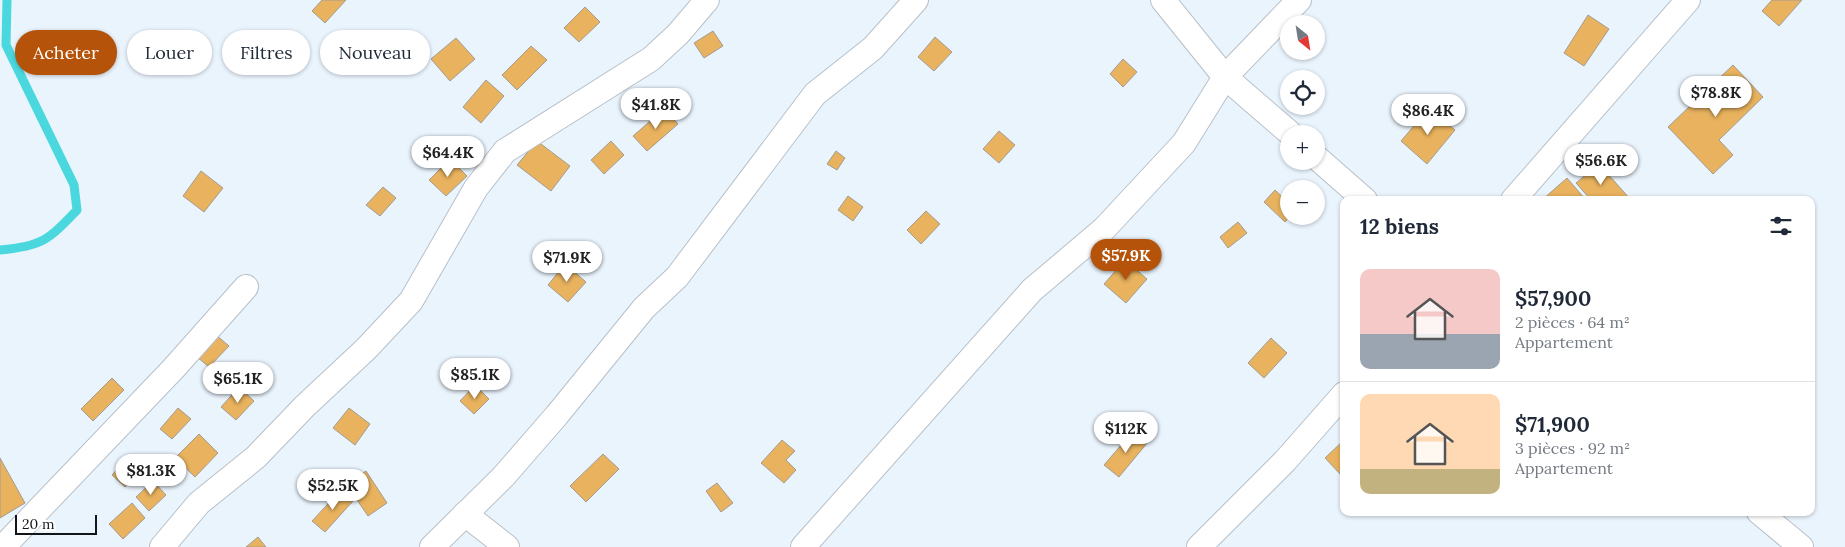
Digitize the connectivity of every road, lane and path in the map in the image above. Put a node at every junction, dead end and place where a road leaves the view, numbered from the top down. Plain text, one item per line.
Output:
1 (707, 0) edge
2 (1163, 0) edge
3 (1299, 0) edge
4 (1688, 0) edge
5 (903, 4) edge
6 (1225, 77) junction
7 (1280, 125) edge
8 (1325, 165) edge
9 (1360, 196) edge
10 (1517, 196) edge
11 (246, 287) dead end
12 (1340, 399) edge
13 (465, 514) junction
14 (1764, 516) edge
15 (3, 547) edge
16 (162, 547) edge
17 (432, 547) edge
18 (507, 547) edge
19 (803, 547) edge
20 (1199, 547) edge
21 (1801, 547) edge

1 - 16 street
2 - 6 street
3 - 6 street
4 - 10 street
5 - 13 street
6 - 7 street
6 - 19 street
8 - 9 street
11 - 15 street
12 - 20 street
13 - 17 street
13 - 18 street
14 - 21 street

